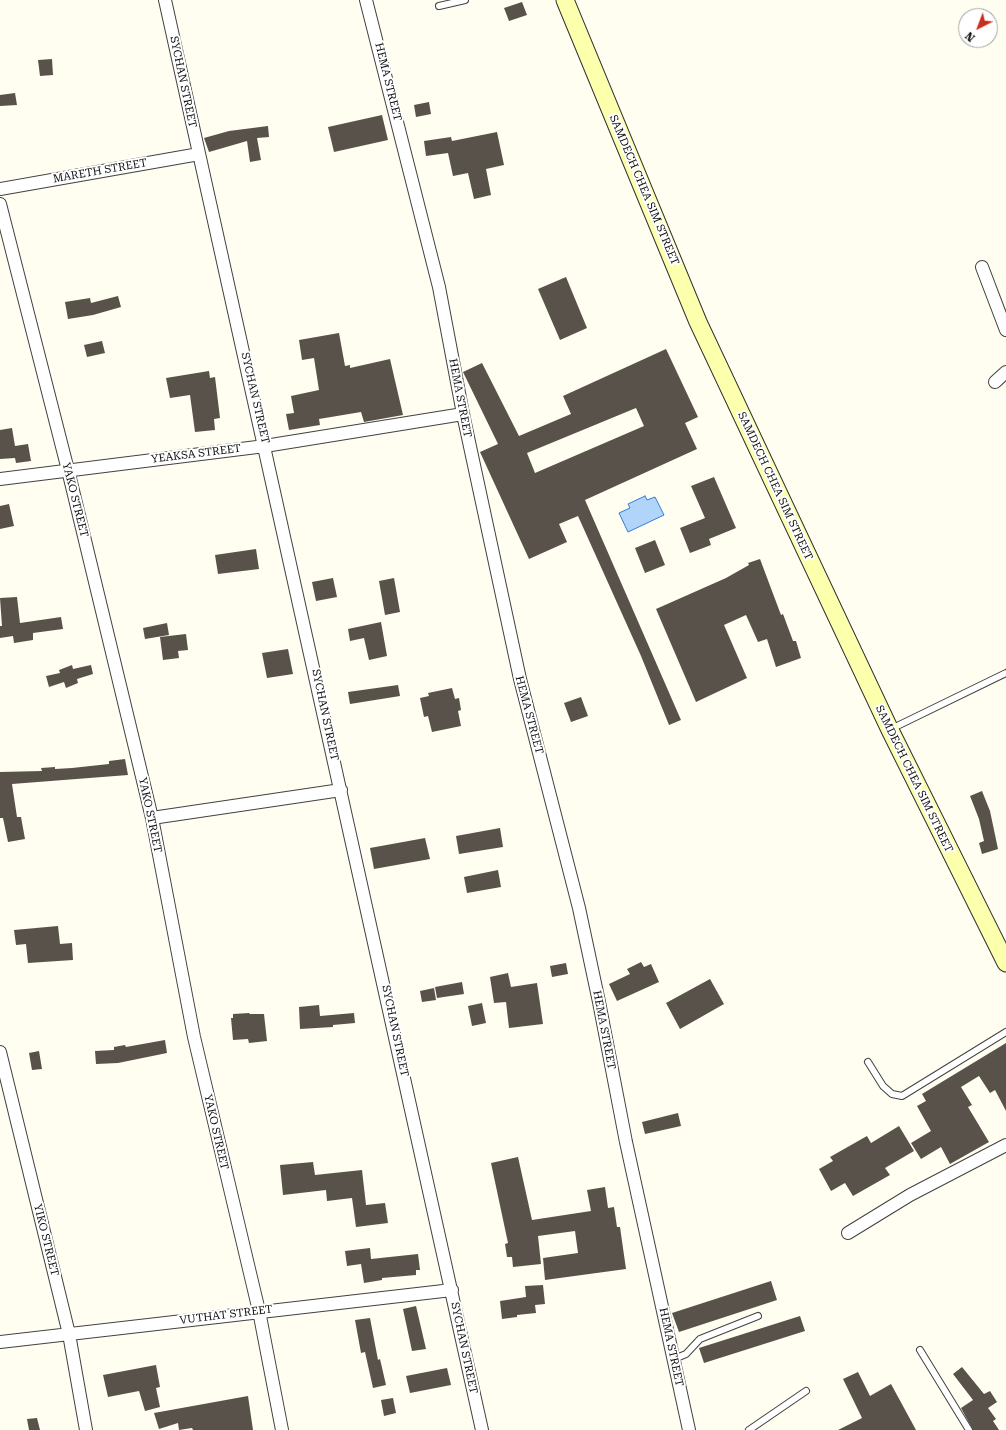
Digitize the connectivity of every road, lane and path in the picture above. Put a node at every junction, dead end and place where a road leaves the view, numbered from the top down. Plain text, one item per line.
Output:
1 (165, 0) edge
2 (366, 0) edge
3 (465, 0) edge
4 (565, 0) edge
5 (439, 6) dead end
6 (199, 154) junction
7 (0, 189) edge
8 (0, 204) edge
9 (982, 267) dead end
10 (1006, 330) edge
11 (1006, 372) edge
12 (995, 382) dead end
13 (463, 414) junction
14 (265, 446) junction
15 (68, 470) junction
16 (0, 479) edge
17 (1006, 673) edge
18 (890, 730) junction
19 (341, 790) junction
20 (152, 818) junction
21 (1006, 964) edge
22 (1006, 1032) edge
23 (0, 1052) edge
24 (868, 1062) dead end
25 (1006, 1145) edge
26 (848, 1233) dead end
27 (452, 1290) junction
28 (259, 1311) junction
29 (758, 1316) dead end
30 (69, 1334) junction
31 (0, 1342) edge
32 (920, 1350) dead end
33 (674, 1359) junction
34 (806, 1391) dead end
35 (86, 1430) edge
36 (282, 1430) edge
37 (482, 1430) edge
38 (688, 1430) edge
39 (749, 1430) edge
40 (969, 1430) edge

1 - 6 street, SYCHAN STREET
2 - 13 street, HEMA STREET
3 - 5 lane
4 - 18 street, SAMDECH CHEA SIM STREET
6 - 7 street, MARETH STREET
6 - 14 street, SYCHAN STREET
8 - 15 street, YAKO STREET
9 - 10 street
11 - 12 street
13 - 14 street, YEAKSA STREET
13 - 33 street, HEMA STREET
14 - 15 street, YEAKSA STREET
14 - 19 street, SYCHAN STREET
15 - 16 street, YEAKSA STREET
15 - 20 street, YAKO STREET
17 - 18 lane
18 - 21 street, SAMDECH CHEA SIM STREET
19 - 20 street
19 - 27 street, SYCHAN STREET
20 - 28 street, YAKO STREET
22 - 24 lane
23 - 30 street, YIKO STREET
25 - 26 street
27 - 28 street, VUTHAT STREET
27 - 37 street, SYCHAN STREET
28 - 30 street, VUTHAT STREET
28 - 36 street, YAKO STREET
29 - 33 lane
30 - 31 street, VUTHAT STREET
30 - 35 street, YIKO STREET
32 - 40 lane
33 - 38 street, HEMA STREET
34 - 39 lane

